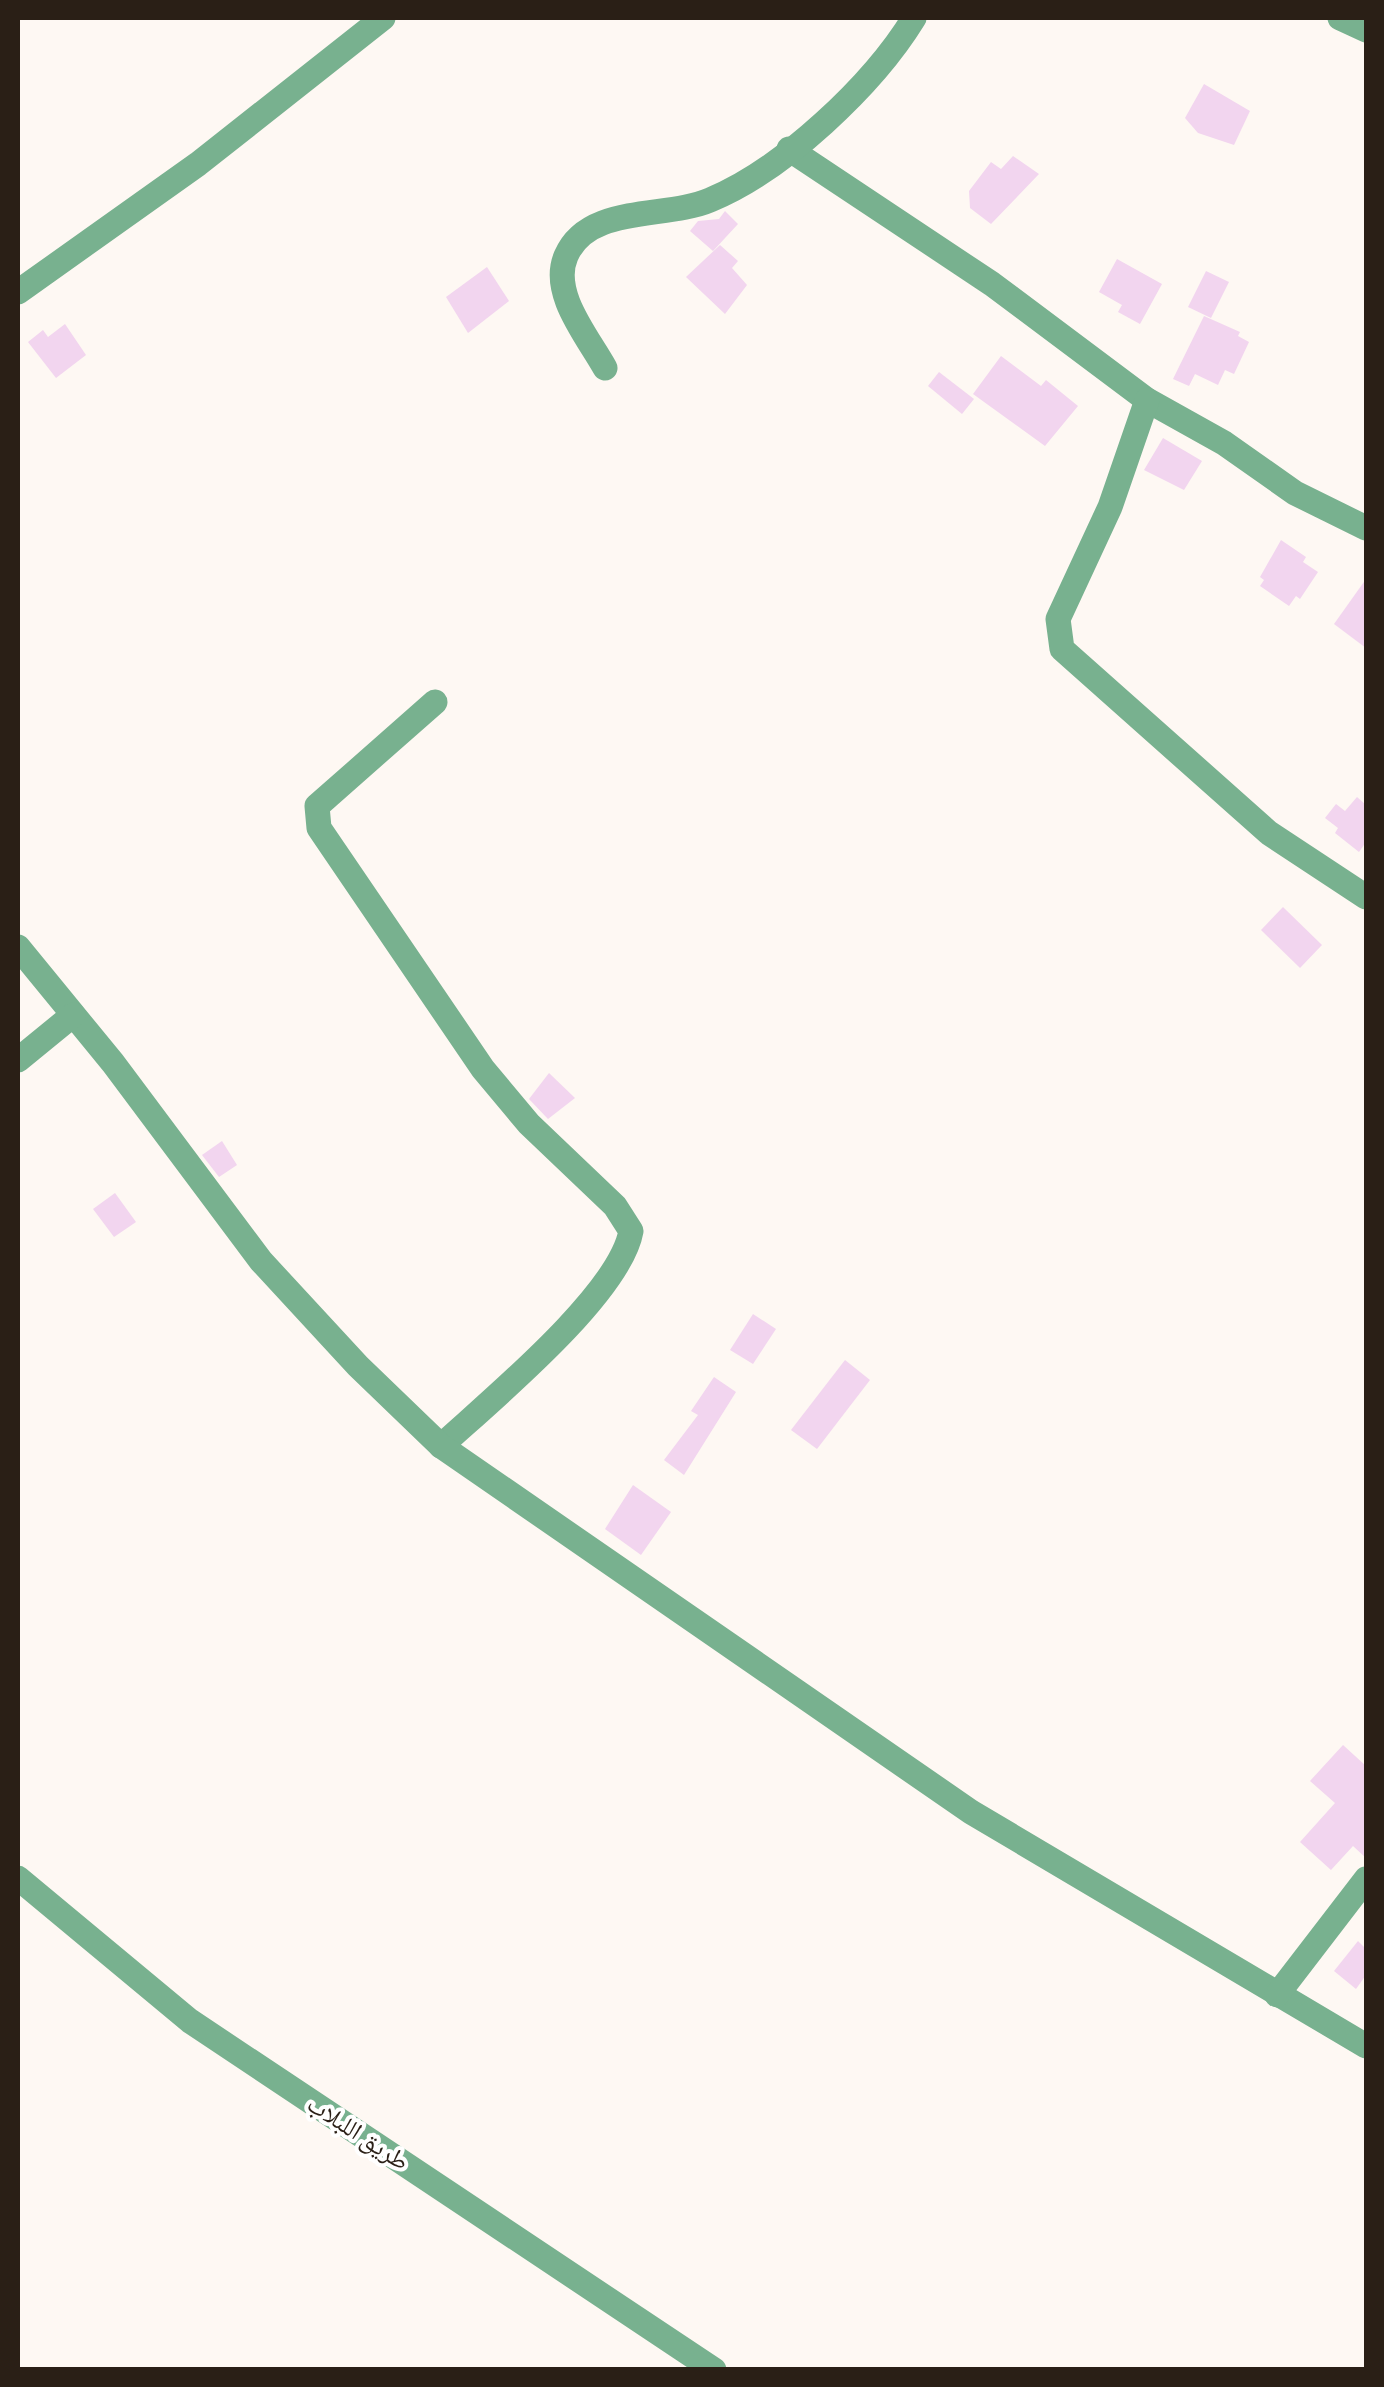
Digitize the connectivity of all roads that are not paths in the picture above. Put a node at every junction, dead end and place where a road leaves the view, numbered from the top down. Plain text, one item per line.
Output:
1 (383, 18) edge
2 (914, 18) edge
3 (1340, 18) edge
4 (1366, 30) edge
5 (788, 148) junction
6 (18, 292) edge
7 (605, 368) dead end
8 (1147, 400) junction
9 (1366, 528) edge
10 (435, 702) dead end
11 (1366, 897) edge
12 (18, 947) edge
13 (73, 1015) junction
14 (18, 1060) edge
15 (441, 1446) junction
16 (18, 1878) edge
17 (1366, 1879) edge
18 (1277, 1995) junction
19 (1366, 2046) edge
20 (714, 2370) edge

1 - 6 street
2 - 5 street
3 - 4 street
5 - 7 street
5 - 8 street
8 - 9 street
8 - 11 street
10 - 15 street
12 - 13 street
13 - 14 street
13 - 15 street
15 - 18 street
16 - 20 street, طريق اللبلاب
17 - 18 street
18 - 19 street

